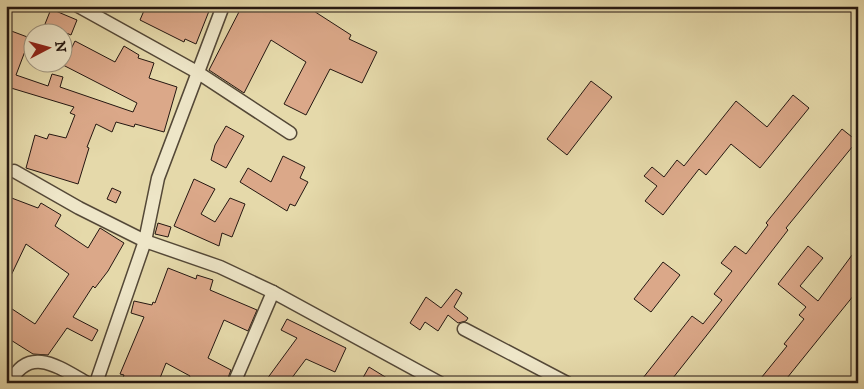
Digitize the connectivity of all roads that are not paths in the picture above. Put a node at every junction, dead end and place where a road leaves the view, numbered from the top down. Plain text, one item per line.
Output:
1 (78, 6) edge
2 (223, 6) edge
3 (197, 72) junction
4 (290, 132) dead end
5 (14, 171) dead end
6 (145, 241) junction
7 (273, 292) junction
8 (464, 329) dead end
9 (10, 383) edge
10 (87, 383) edge
11 (96, 383) edge
12 (234, 383) edge
13 (440, 383) edge
14 (567, 383) edge

1 - 3 street
2 - 3 street
3 - 4 street
3 - 6 street
5 - 6 street
6 - 7 street
6 - 11 street
7 - 12 street
7 - 13 street
8 - 14 street
9 - 10 street

